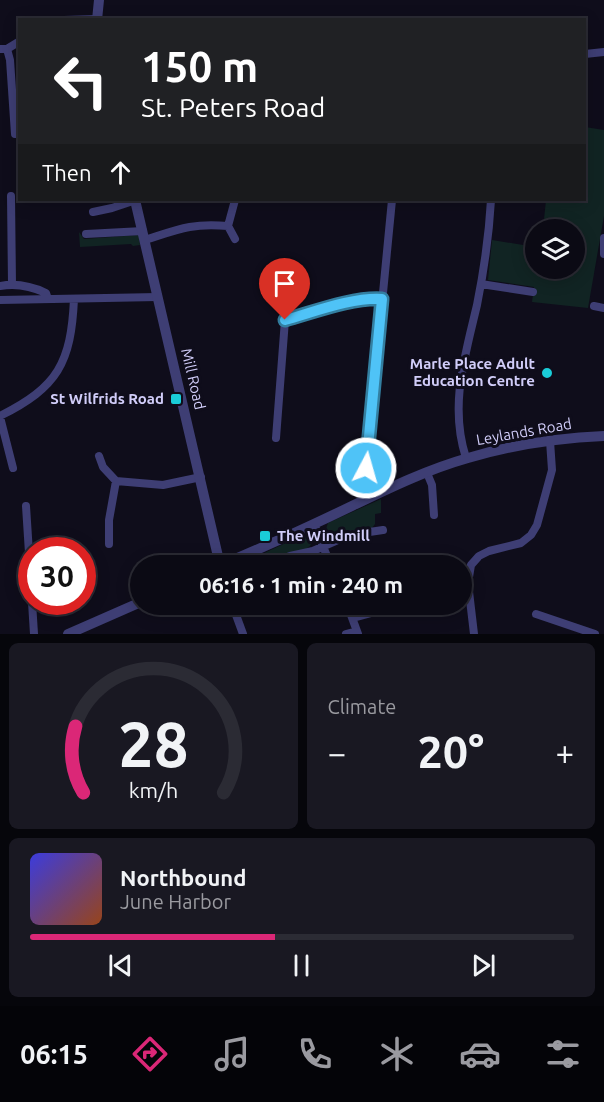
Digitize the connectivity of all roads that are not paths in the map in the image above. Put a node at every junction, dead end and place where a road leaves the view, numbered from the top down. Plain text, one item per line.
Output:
1 (99, 0) edge
2 (97, 18) edge
3 (18, 42) edge
4 (3, 49) edge
5 (604, 52) edge
6 (586, 54) edge
7 (15, 134) dead end
8 (11, 196) dead end
9 (133, 201) edge
10 (136, 201) edge
11 (235, 201) edge
12 (392, 201) edge
13 (491, 201) edge
14 (93, 212) dead end
15 (228, 226) junction
16 (86, 234) dead end
17 (144, 236) junction
18 (604, 238) edge
19 (235, 239) dead end
20 (604, 254) edge
21 (12, 284) junction
22 (481, 284) junction
23 (0, 286) edge
24 (533, 292) dead end
25 (158, 297) junction
26 (48, 299) junction
27 (74, 299) junction
28 (382, 299) junction
29 (0, 300) edge
30 (594, 306) dead end
31 (604, 308) edge
32 (0, 416) edge
33 (604, 436) edge
34 (276, 438) dead end
35 (550, 441) junction
36 (99, 456) dead end
37 (466, 458) junction
38 (13, 468) dead end
39 (427, 473) junction
40 (201, 477) junction
41 (116, 481) junction
42 (370, 497) junction
43 (26, 506) dead end
44 (434, 515) dead end
45 (314, 524) junction
46 (383, 530) dead end
47 (28, 537) edge
48 (109, 544) dead end
49 (322, 547) junction
50 (218, 555) edge
51 (243, 555) edge
52 (295, 555) edge
53 (326, 555) edge
54 (130, 607) edge
55 (536, 614) dead end
56 (33, 615) edge
57 (236, 615) edge
58 (352, 615) edge
59 (364, 615) edge
60 (353, 618) junction
61 (357, 632) edge
62 (34, 634) edge
63 (68, 634) edge
64 (243, 634) edge
65 (346, 634) edge
66 (474, 634) edge
67 (595, 634) edge

1 - 2 street
3 - 4 street
4 - 7 street
5 - 6 street
8 - 21 street
9 - 14 street
10 - 17 street, Mill Road
11 - 15 street
12 - 28 street
13 - 22 street
15 - 17 street
15 - 19 street
16 - 17 street
17 - 25 street, Mill Road
18 - 20 street
21 - 23 street
21 - 26 street
22 - 24 street
22 - 37 street
25 - 27 street
25 - 40 street, Mill Road
26 - 27 street
26 - 29 street
27 - 32 street
28 - 34 street
28 - 42 street
30 - 31 street
32 - 38 street
33 - 35 street, Leylands Road
35 - 37 street, Leylands Road
35 - 66 street
36 - 41 street
37 - 39 street, Leylands Road
39 - 42 street, Leylands Road
39 - 44 street
40 - 41 street
40 - 50 street, Mill Road
41 - 48 street
42 - 45 street, Leylands Road
43 - 47 street
45 - 49 street
45 - 51 street, Leylands Road
46 - 49 street
49 - 52 street
49 - 53 street
54 - 63 street
55 - 67 street
56 - 62 street
57 - 64 street
58 - 60 street
59 - 60 street
60 - 61 street
61 - 65 street

